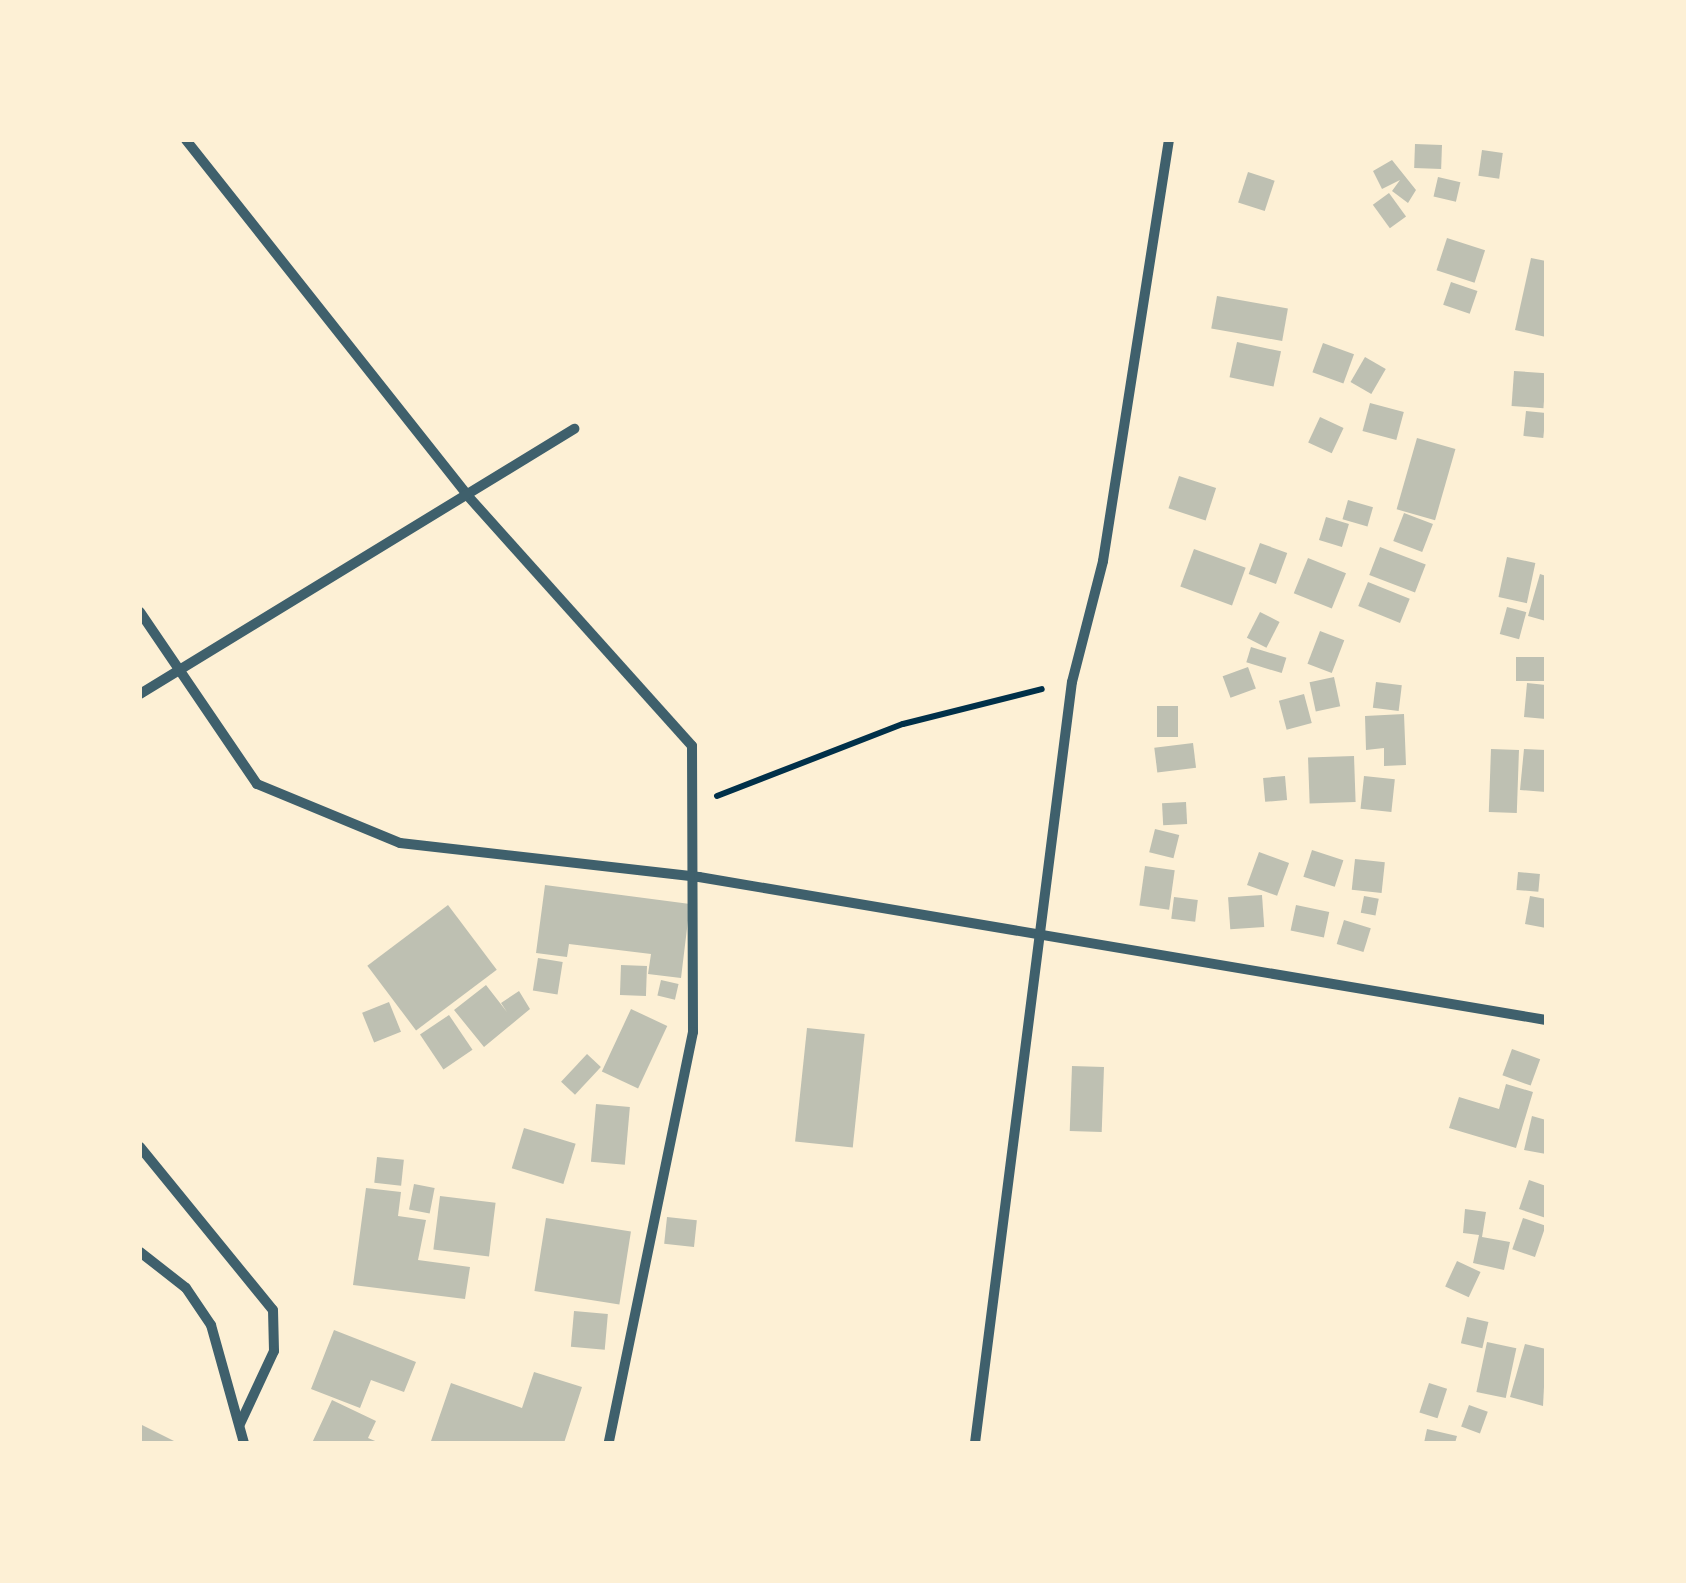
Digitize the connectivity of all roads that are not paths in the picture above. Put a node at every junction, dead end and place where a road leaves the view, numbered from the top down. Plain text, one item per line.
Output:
1 (186, 140) edge
2 (1169, 140) edge
3 (574, 429) dead end
4 (467, 494) junction
5 (140, 612) edge
6 (180, 670) junction
7 (140, 694) edge
8 (699, 877) junction
9 (1040, 933) junction
10 (1546, 1020) edge
11 (140, 1147) edge
12 (140, 1252) edge
13 (240, 1424) junction
14 (244, 1443) edge
15 (609, 1443) edge
16 (975, 1443) edge

1 - 4 street
2 - 9 street
3 - 4 street
4 - 6 street
4 - 8 street
5 - 6 street
6 - 7 street
6 - 8 street
8 - 9 street
8 - 15 street
9 - 10 street
9 - 16 street
11 - 13 street
12 - 13 street
13 - 14 street

